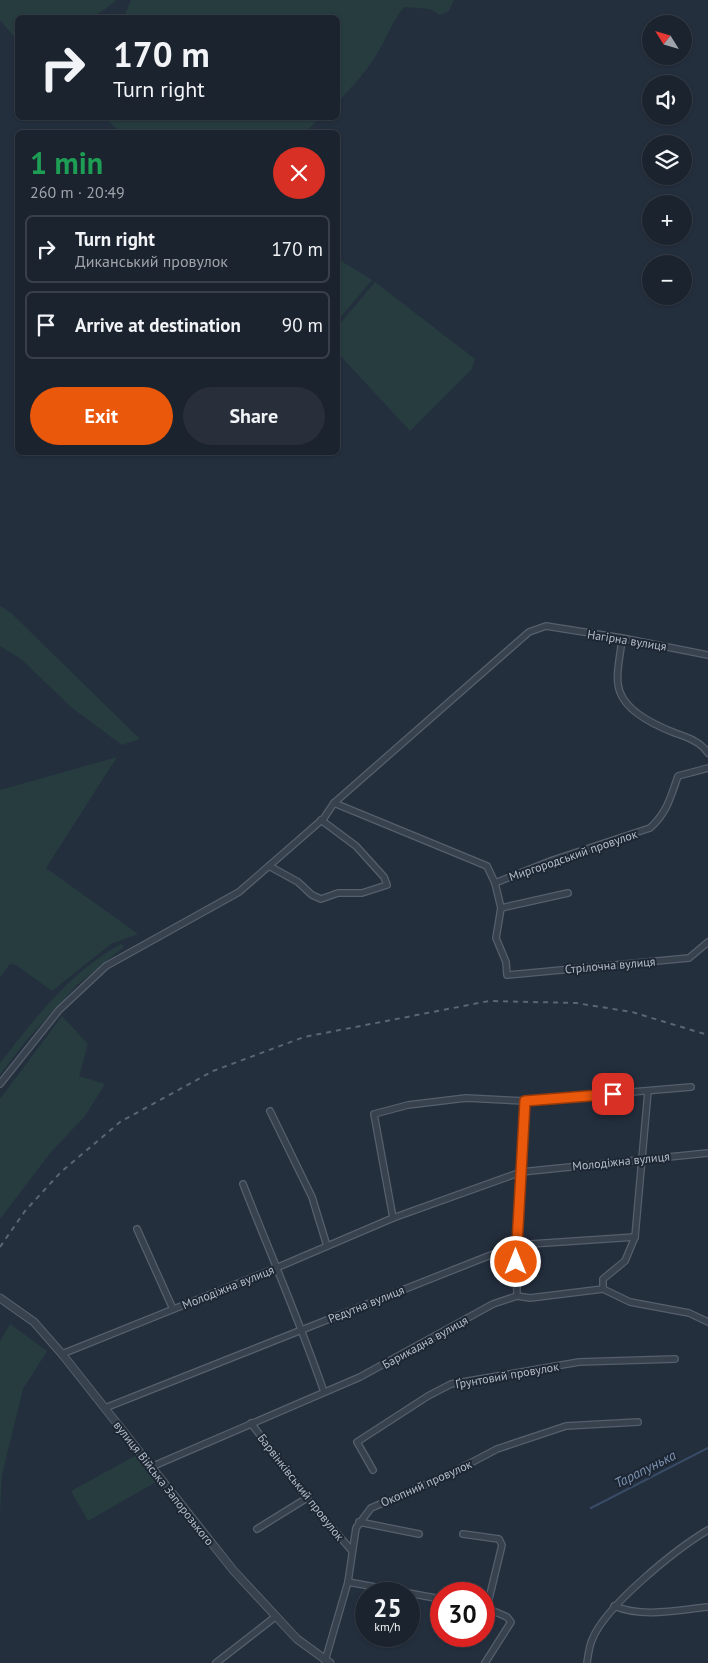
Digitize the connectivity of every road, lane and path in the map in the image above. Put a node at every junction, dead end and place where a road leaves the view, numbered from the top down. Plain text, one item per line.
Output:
1 (622, 638) junction
2 (708, 655) edge
3 (708, 753) edge
4 (708, 768) edge
5 (334, 803) junction
6 (321, 820) junction
7 (270, 866) junction
8 (495, 883) junction
9 (568, 894) dead end
10 (502, 908) junction
11 (708, 942) edge
12 (507, 975) joint
13 (0, 1084) edge
14 (691, 1087) dead end
15 (648, 1091) junction
16 (525, 1101) junction
17 (270, 1111) dead end
18 (708, 1153) edge
19 (642, 1158) junction
20 (521, 1172) junction
21 (243, 1184) dead end
22 (393, 1218) junction
23 (137, 1229) dead end
24 (635, 1237) junction
25 (516, 1245) junction
26 (327, 1246) junction
27 (276, 1268) junction
28 (603, 1289) junction
29 (517, 1296) junction
30 (1, 1298) edge
31 (173, 1309) junction
32 (708, 1322) edge
33 (303, 1330) junction
34 (62, 1354) junction
35 (675, 1359) dead end
36 (324, 1392) junction
37 (104, 1408) junction
38 (638, 1422) dead end
39 (251, 1423) junction
40 (151, 1467) junction
41 (373, 1470) dead end
42 (307, 1498) junction
43 (359, 1522) junction
44 (258, 1529) dead end
45 (708, 1530) edge
46 (419, 1534) dead end
47 (464, 1534) dead end
48 (352, 1551) junction
49 (348, 1582) junction
50 (492, 1582) edge
51 (430, 1597) edge
52 (614, 1606) junction
53 (708, 1607) edge
54 (495, 1612) edge
55 (275, 1617) junction
56 (328, 1662) edge
57 (216, 1663) edge
58 (485, 1663) edge
59 (587, 1663) edge

1 - 2 street, Нагірна вулиця
1 - 3 street
1 - 5 street, Нагірна вулиця
4 - 8 street, Миргородський провулок
5 - 6 street
5 - 8 street, Миргородський провулок
6 - 7 street
6 - 7 street
7 - 13 street
8 - 10 street, Миргородський провулок
9 - 10 street
10 - 12 street, Миргородський провулок
11 - 12 street, Стрілочна вулиця
14 - 15 street
15 - 16 street
15 - 19 street
16 - 20 street
16 - 22 street
17 - 26 street
18 - 19 street, Молодіжна вулиця
19 - 20 street, Молодіжна вулиця
19 - 24 street
20 - 22 street, Молодіжна вулиця
20 - 25 street
21 - 27 street
22 - 26 street, Молодіжна вулиця
23 - 31 street
24 - 25 street, Редутна вулиця
24 - 28 street
25 - 29 street
25 - 33 street, Редутна вулиця
26 - 27 street, Молодіжна вулиця
27 - 31 street, Молодіжна вулиця
27 - 33 street
28 - 29 street, Барикадна вулиця
28 - 32 street
29 - 36 street, Барикадна вулиця
30 - 34 street, вулиця Війська Запорозького
31 - 34 street, Молодіжна вулиця
33 - 36 street
33 - 37 street, Редутна вулиця
34 - 37 street, вулиця Війська Запорозького
35 - 41 street, Ґрунтовий провулок
36 - 39 street, Барикадна вулиця
37 - 40 street, вулиця Війська Запорозького
38 - 43 street, Окопний провулок
39 - 40 street, Барикадна вулиця
39 - 42 street, Барвінківський провулок
40 - 55 street, вулиця Війська Запорозького
42 - 44 street
42 - 48 street, Барвінківський провулок
43 - 46 street
43 - 48 street
45 - 52 street
47 - 50 street
48 - 49 street
49 - 51 street
49 - 56 street
52 - 53 street
52 - 59 street
54 - 58 street
55 - 56 street, вулиця Війська Запорозького
55 - 57 street

